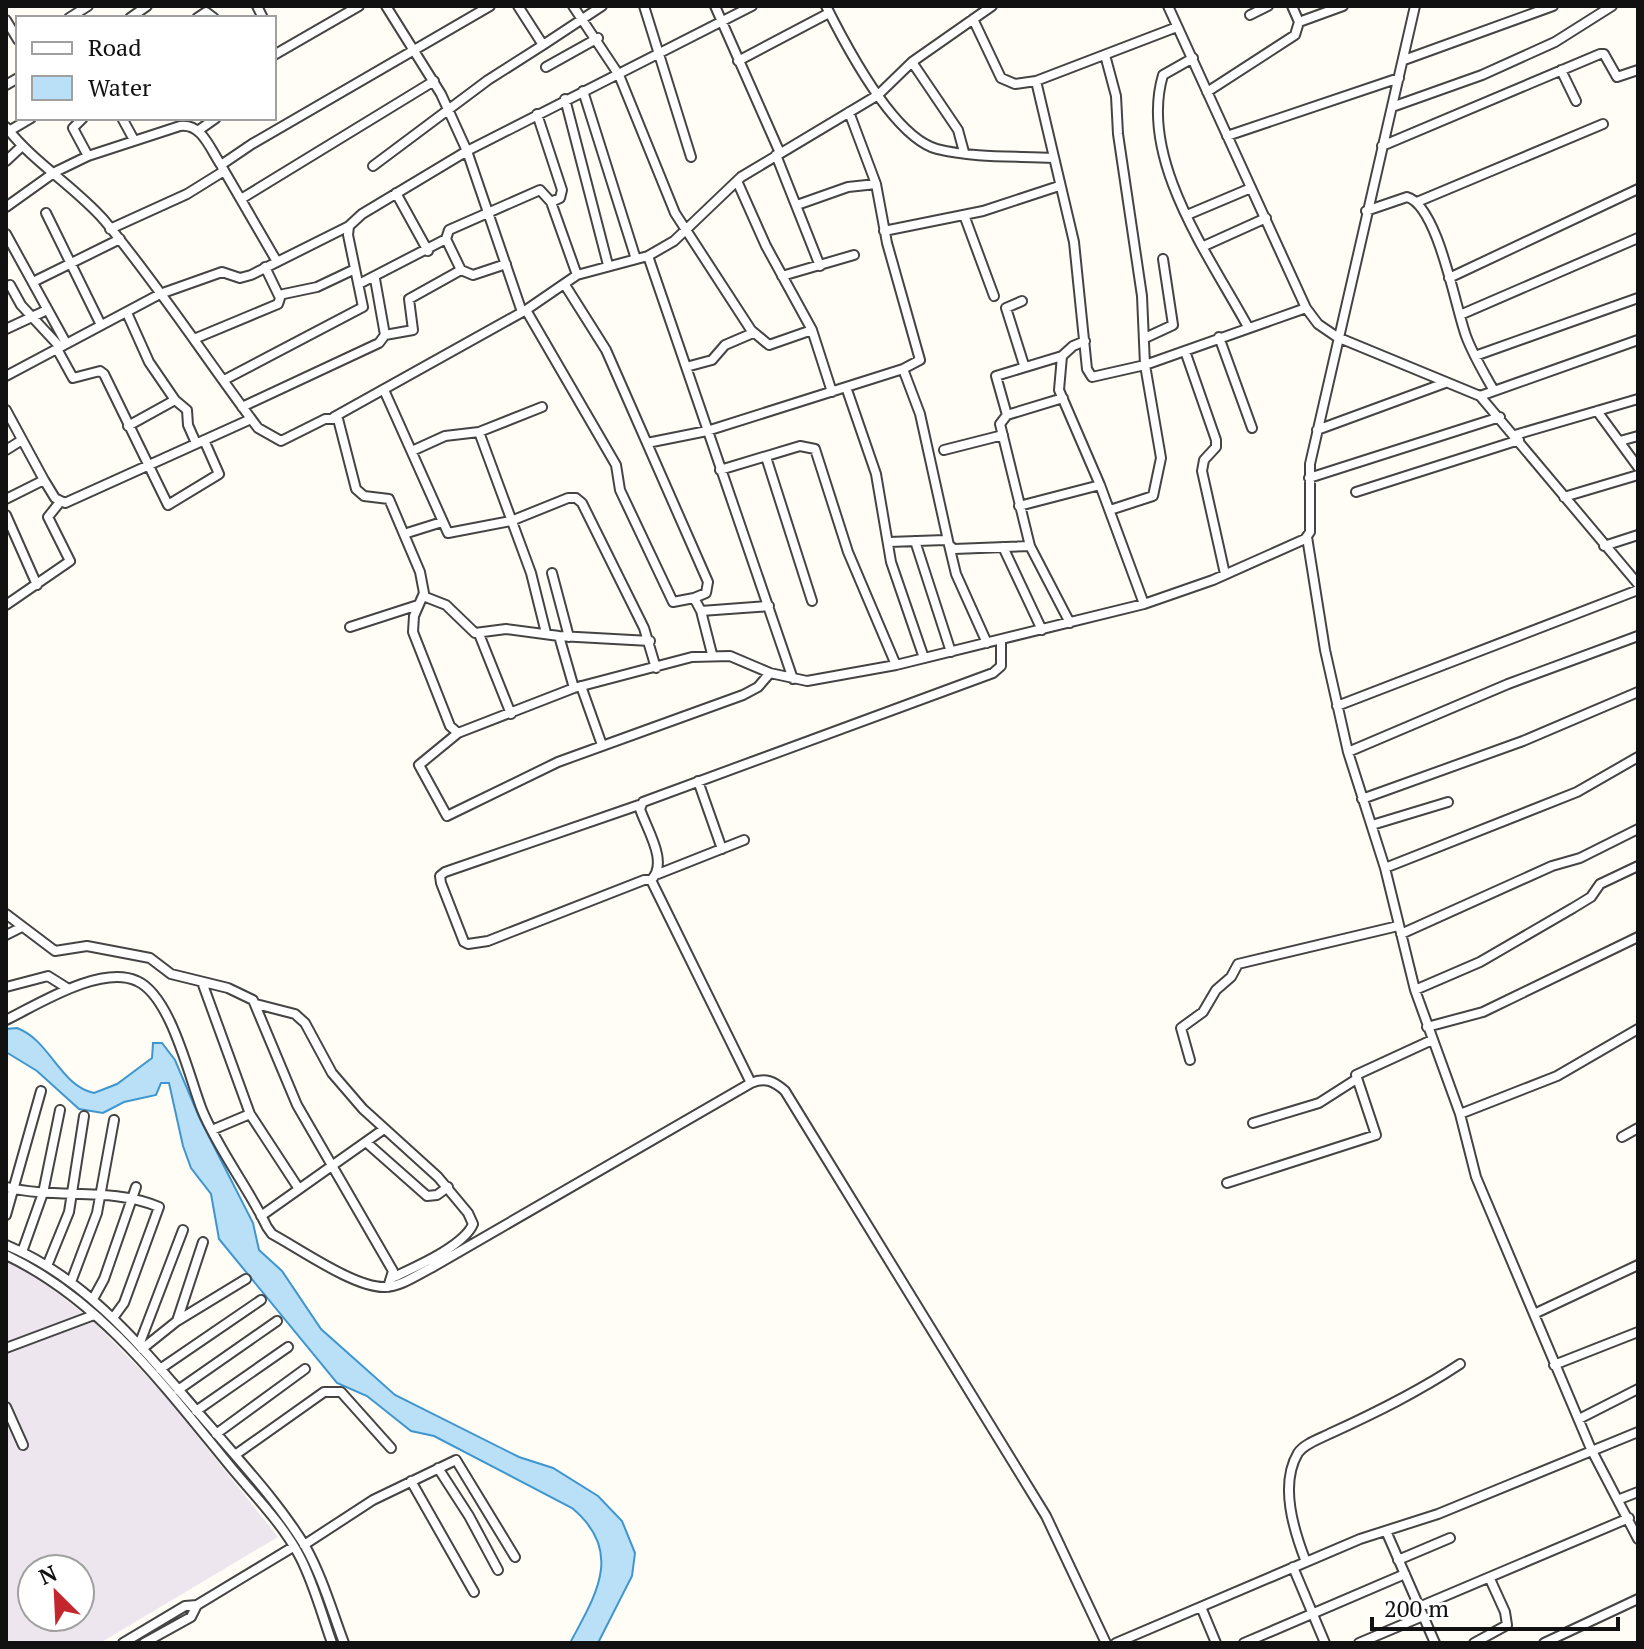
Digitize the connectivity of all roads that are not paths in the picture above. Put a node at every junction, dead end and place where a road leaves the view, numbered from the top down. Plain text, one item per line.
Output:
1 (359, 6) edge
2 (386, 6) edge
3 (490, 6) edge
4 (518, 6) edge
5 (573, 6) edge
6 (602, 6) edge
7 (644, 6) edge
8 (715, 6) edge
9 (752, 6) edge
10 (992, 6) edge
11 (1168, 6) edge
12 (1268, 6) edge
13 (1292, 6) edge
14 (1343, 6) edge
15 (1415, 6) edge
16 (1553, 6) edge
17 (1612, 6) edge
18 (827, 9) edge
19 (1250, 15) dead end
20 (584, 19) junction
21 (973, 19) junction
22 (722, 22) junction
23 (1299, 22) junction
24 (1177, 27) junction
25 (598, 38) junction
26 (543, 45) junction
27 (415, 51) junction
28 (276, 54) edge
29 (659, 54) junction
30 (1105, 55) junction
31 (1193, 58) junction
32 (1404, 60) junction
33 (738, 61) junction
34 (912, 62) junction
35 (546, 67) dead end
36 (1561, 70) junction
37 (1638, 70) edge
38 (619, 75) junction
39 (1399, 78) junction
40 (434, 81) junction
41 (1036, 81) junction
42 (583, 91) junction
43 (1207, 92) junction
44 (878, 95) junction
45 (565, 99) junction
46 (1576, 101) dead end
47 (1392, 107) junction
48 (448, 109) junction
49 (849, 112) junction
50 (537, 114) junction
51 (27, 120) edge
52 (81, 120) edge
53 (123, 120) edge
54 (213, 120) edge
55 (178, 122) edge
56 (1603, 124) dead end
57 (7, 129) edge
58 (199, 130) junction
59 (1227, 136) junction
60 (134, 140) junction
61 (1382, 146) junction
62 (21, 147) junction
63 (467, 151) junction
64 (964, 152) junction
65 (778, 154) junction
66 (88, 156) junction
67 (691, 157) dead end
68 (1053, 158) junction
69 (6, 161) edge
70 (373, 166) dead end
71 (223, 168) junction
72 (55, 172) junction
73 (737, 181) junction
74 (876, 184) junction
75 (1059, 186) junction
76 (1251, 188) junction
77 (1638, 189) edge
78 (396, 193) junction
79 (241, 199) junction
80 (551, 202) junction
81 (1417, 202) junction
82 (797, 205) junction
83 (6, 207) edge
84 (488, 211) junction
85 (1366, 211) junction
86 (46, 213) dead end
87 (964, 215) junction
88 (1187, 215) junction
89 (1266, 218) junction
90 (349, 226) junction
91 (110, 229) junction
92 (686, 230) junction
93 (884, 231) junction
94 (6, 234) edge
95 (1638, 238) edge
96 (120, 239) junction
97 (446, 239) junction
98 (1204, 246) junction
99 (9, 247) edge
100 (428, 251) junction
101 (854, 255) dead end
102 (635, 256) junction
103 (648, 256) junction
104 (1163, 259) dead end
105 (276, 260) junction
106 (506, 264) junction
107 (71, 265) junction
108 (608, 265) junction
109 (820, 266) junction
110 (265, 267) junction
111 (355, 269) junction
112 (461, 270) junction
113 (577, 275) junction
114 (782, 276) junction
115 (31, 278) junction
116 (1449, 278) junction
117 (375, 279) junction
118 (359, 284) junction
119 (565, 285) junction
120 (8, 286) edge
121 (160, 294) junction
122 (279, 295) junction
123 (994, 296) dead end
124 (1638, 298) edge
125 (1022, 301) dead end
126 (1306, 308) junction
127 (47, 310) junction
128 (524, 311) junction
129 (127, 313) junction
130 (1460, 315) junction
131 (32, 317) junction
132 (101, 325) junction
133 (1248, 327) junction
134 (6, 329) edge
135 (812, 330) junction
136 (753, 333) junction
137 (385, 335) junction
138 (1219, 337) junction
139 (1337, 337) junction
140 (1145, 338) junction
141 (194, 339) junction
142 (1638, 340) edge
143 (1085, 341) junction
144 (61, 346) junction
145 (1185, 351) junction
146 (1062, 356) junction
147 (1475, 356) junction
148 (1024, 365) junction
149 (1145, 365) junction
150 (686, 367) junction
151 (903, 369) junction
152 (6, 376) edge
153 (224, 380) junction
154 (1445, 383) junction
155 (846, 387) junction
156 (384, 390) junction
157 (1494, 391) junction
158 (832, 392) junction
159 (1480, 396) junction
160 (1063, 398) junction
161 (1638, 399) edge
162 (175, 400) junction
163 (242, 407) junction
164 (542, 407) dead end
165 (6, 410) edge
166 (1597, 411) junction
167 (1007, 415) junction
168 (334, 417) junction
169 (1500, 417) junction
170 (251, 419) junction
171 (128, 426) junction
172 (1252, 428) dead end
173 (1317, 430) junction
174 (707, 431) junction
175 (479, 432) junction
176 (1003, 435) junction
177 (1638, 436) edge
178 (1517, 438) junction
179 (22, 440) junction
180 (200, 441) junction
181 (1620, 441) junction
182 (647, 443) junction
183 (6, 450) edge
184 (944, 450) dead end
185 (412, 451) junction
186 (766, 457) junction
187 (147, 465) junction
188 (1638, 467) edge
189 (720, 470) junction
190 (1638, 475) edge
191 (1309, 478) junction
192 (44, 480) junction
193 (1100, 485) junction
194 (1356, 492) dead end
195 (1564, 497) junction
196 (6, 499) edge
197 (60, 502) junction
198 (1019, 506) junction
199 (1110, 510) junction
200 (6, 515) edge
201 (511, 521) junction
202 (442, 522) junction
203 (407, 533) junction
204 (1638, 535) edge
205 (1307, 537) junction
206 (915, 541) junction
207 (889, 542) junction
208 (947, 543) junction
209 (1030, 546) junction
210 (1604, 546) junction
211 (1003, 547) junction
212 (552, 573) dead end
213 (1225, 574) junction
214 (1638, 584) edge
215 (37, 585) junction
216 (1638, 590) edge
217 (694, 598) junction
218 (420, 601) junction
219 (812, 601) dead end
220 (1144, 604) junction
221 (6, 605) edge
222 (769, 606) junction
223 (701, 611) junction
224 (1070, 623) junction
225 (350, 627) dead end
226 (1042, 630) junction
227 (546, 633) junction
228 (479, 634) junction
229 (564, 636) junction
230 (1638, 636) edge
231 (1001, 640) junction
232 (650, 641) junction
233 (987, 643) junction
234 (951, 652) junction
235 (712, 654) junction
236 (924, 658) junction
237 (896, 665) junction
238 (656, 668) junction
239 (770, 673) junction
240 (793, 679) junction
241 (577, 687) junction
242 (1638, 692) edge
243 (1337, 706) junction
244 (511, 714) junction
245 (458, 733) junction
246 (602, 745) junction
247 (1348, 752) junction
248 (1638, 757) edge
249 (698, 781) junction
250 (1362, 799) junction
251 (1448, 802) dead end
252 (639, 805) junction
253 (1372, 825) junction
254 (1638, 829) edge
255 (744, 840) dead end
256 (722, 849) junction
257 (1638, 866) edge
258 (1385, 868) junction
259 (655, 877) junction
260 (6, 914) edge
261 (22, 927) junction
262 (1400, 930) junction
263 (6, 935) edge
264 (1638, 937) edge
265 (202, 982) junction
266 (6, 987) edge
267 (67, 988) junction
268 (1415, 990) junction
269 (256, 1004) junction
270 (6, 1020) edge
271 (1427, 1027) junction
272 (1638, 1029) edge
273 (1432, 1040) junction
274 (1190, 1060) dead end
275 (1355, 1080) junction
276 (751, 1083) junction
277 (41, 1091) dead end
278 (60, 1110) dead end
279 (250, 1114) junction
280 (1460, 1114) junction
281 (84, 1116) dead end
282 (114, 1120) dead end
283 (1253, 1123) dead end
284 (1638, 1128) edge
285 (384, 1129) junction
286 (212, 1130) junction
287 (1622, 1137) dead end
288 (367, 1143) junction
289 (331, 1167) junction
290 (1227, 1183) dead end
291 (448, 1187) junction
292 (11, 1189) edge
293 (299, 1189) junction
294 (134, 1191) junction
295 (43, 1193) junction
296 (101, 1193) junction
297 (73, 1194) junction
298 (6, 1215) edge
299 (261, 1216) junction
300 (183, 1230) dead end
301 (203, 1242) dead end
302 (6, 1245) edge
303 (22, 1252) junction
304 (6, 1255) edge
305 (1638, 1265) edge
306 (47, 1266) junction
307 (394, 1277) junction
308 (246, 1279) dead end
309 (71, 1282) junction
310 (388, 1287) junction
311 (93, 1299) junction
312 (261, 1300) dead end
313 (1534, 1314) junction
314 (94, 1315) junction
315 (113, 1318) junction
316 (177, 1321) junction
317 (277, 1321) dead end
318 (1638, 1332) edge
319 (141, 1347) junction
320 (288, 1347) dead end
321 (6, 1348) edge
322 (1460, 1364) dead end
323 (1554, 1365) junction
324 (160, 1369) junction
325 (305, 1369) dead end
326 (1638, 1389) edge
327 (178, 1390) junction
328 (6, 1407) edge
329 (196, 1411) junction
330 (1579, 1419) junction
331 (1638, 1432) edge
332 (216, 1434) junction
333 (23, 1445) dead end
334 (391, 1448) dead end
335 (1591, 1449) junction
336 (235, 1455) junction
337 (438, 1468) junction
338 (411, 1481) junction
339 (1638, 1492) edge
340 (1620, 1499) junction
341 (1629, 1518) junction
342 (1386, 1531) junction
343 (1450, 1538) dead end
344 (1638, 1539) edge
345 (304, 1545) junction
346 (293, 1547) junction
347 (515, 1557) dead end
348 (1398, 1560) junction
349 (1306, 1562) junction
350 (1293, 1567) junction
351 (498, 1570) dead end
352 (1405, 1574) junction
353 (1490, 1579) junction
354 (474, 1592) dead end
355 (1638, 1599) edge
356 (197, 1605) junction
357 (1201, 1607) junction
358 (1421, 1612) junction
359 (1312, 1613) junction
360 (123, 1643) edge
361 (144, 1643) edge
362 (332, 1643) edge
363 (344, 1643) edge
364 (1106, 1643) edge
365 (1116, 1643) edge
366 (1216, 1643) edge
367 (1244, 1643) edge
368 (1325, 1643) edge
369 (1359, 1643) edge
370 (1435, 1643) edge
371 (1474, 1643) edge
372 (1544, 1643) edge

1 - 28 street
2 - 27 street
3 - 27 street
4 - 26 street
5 - 20 street
6 - 20 street
7 - 29 street
8 - 22 street
9 - 22 street
10 - 21 street
11 - 24 street
12 - 19 street
13 - 23 street
14 - 23 street
15 - 32 street
16 - 32 street
17 - 47 street
18 - 33 street
18 - 44 street
20 - 25 street
20 - 26 street
21 - 34 street
21 - 41 street
22 - 29 street
22 - 33 street
23 - 43 street
24 - 30 street
24 - 31 street
25 - 35 street
25 - 38 street
26 - 48 street
27 - 40 street
27 - 71 street
29 - 38 street
29 - 67 street
30 - 41 street
30 - 140 street
31 - 43 street
31 - 88 street
32 - 39 street
33 - 65 street
34 - 44 street
34 - 64 street
36 - 37 street
36 - 46 street
36 - 61 street
38 - 42 street
38 - 92 street
39 - 47 street
39 - 59 street
40 - 48 street
40 - 79 street
41 - 68 street
42 - 45 street
42 - 102 street
43 - 59 street
44 - 49 street
44 - 64 street
45 - 50 street
45 - 108 street
47 - 61 street
48 - 63 street
48 - 70 street
49 - 65 street
49 - 74 street
50 - 63 street
50 - 80 street
51 - 57 street
52 - 66 street
53 - 60 street
54 - 58 street
55 - 58 street
55 - 60 street
56 - 81 street
57 - 62 street
58 - 71 street
59 - 76 street
60 - 66 street
61 - 85 street
62 - 69 street
62 - 72 street
63 - 78 street
63 - 84 street
64 - 68 street
65 - 73 street
65 - 82 street
66 - 72 street
68 - 75 street
71 - 79 street
71 - 91 street
72 - 83 street
72 - 91 street
73 - 92 street
73 - 114 street
74 - 82 street
74 - 93 street
75 - 87 street
75 - 143 street
76 - 88 street
76 - 89 street
77 - 116 street
78 - 90 street
78 - 100 street
79 - 105 street
80 - 84 street
80 - 113 street
81 - 85 street
81 - 116 street
82 - 109 street
84 - 97 street
84 - 106 street
85 - 139 street
86 - 107 street
87 - 93 street
87 - 123 street
88 - 98 street
89 - 98 street
89 - 126 street
90 - 105 street
90 - 111 street
91 - 96 street
92 - 103 street
92 - 136 street
93 - 151 street
94 - 99 street
95 - 130 street
96 - 107 street
96 - 121 street
97 - 100 street
97 - 112 street
98 - 133 street
99 - 115 street
100 - 117 street
101 - 109 street
102 - 103 street
102 - 108 street
103 - 150 street
104 - 140 street
105 - 110 street
106 - 112 street
106 - 128 street
107 - 115 street
107 - 132 street
108 - 113 street
109 - 114 street
110 - 121 street
110 - 122 street
111 - 118 street
111 - 122 street
112 - 137 street
113 - 119 street
114 - 135 street
115 - 120 street
115 - 127 street
116 - 130 street
117 - 118 street
117 - 137 street
118 - 153 street
119 - 128 street
119 - 182 street
120 - 131 street
121 - 129 street
121 - 141 street
122 - 141 street
124 - 147 street
125 - 148 street
126 - 133 street
126 - 139 street
127 - 131 street
127 - 144 street
128 - 156 street
128 - 217 street
129 - 132 street
129 - 162 street
130 - 147 street
131 - 134 street
131 - 144 street
132 - 144 street
133 - 138 street
135 - 136 street
135 - 158 street
136 - 150 street
137 - 163 street
138 - 145 street
138 - 172 street
139 - 154 street
139 - 173 street
140 - 149 street
141 - 153 street
142 - 157 street
143 - 146 street
143 - 149 street
144 - 152 street
144 - 171 street
145 - 149 street
145 - 213 street
146 - 148 street
146 - 160 street
147 - 157 street
148 - 167 street
149 - 199 street
150 - 174 street
151 - 155 street
151 - 208 street
153 - 163 street
154 - 159 street
154 - 173 street
155 - 158 street
155 - 207 street
156 - 168 street
156 - 185 street
157 - 159 street
158 - 174 street
159 - 169 street
160 - 167 street
160 - 193 street
161 - 166 street
162 - 171 street
162 - 180 street
163 - 170 street
164 - 175 street
165 - 179 street
166 - 178 street
166 - 181 street
167 - 176 street
168 - 170 street
168 - 203 street
169 - 178 street
169 - 191 street
170 - 180 street
171 - 187 street
173 - 191 street
174 - 182 street
174 - 189 street
175 - 185 street
175 - 201 street
176 - 184 street
176 - 198 street
177 - 181 street
178 - 194 street
178 - 195 street
179 - 183 street
179 - 192 street
180 - 187 street
180 - 187 street
181 - 188 street
182 - 217 street
185 - 202 street
186 - 189 street
186 - 219 street
186 - 237 street
187 - 197 street
189 - 222 street
190 - 195 street
191 - 205 street
192 - 196 street
192 - 197 street
193 - 198 street
193 - 199 street
195 - 210 street
197 - 215 street
198 - 209 street
199 - 220 street
200 - 215 street
201 - 202 street
201 - 227 street
201 - 232 street
202 - 203 street
203 - 218 street
204 - 210 street
205 - 213 street
205 - 243 street
206 - 207 street
206 - 208 street
206 - 234 street
207 - 236 street
208 - 211 street
208 - 233 street
209 - 211 street
209 - 224 street
210 - 214 street
211 - 226 street
212 - 229 street
213 - 220 street
215 - 221 street
216 - 243 street
217 - 223 street
218 - 225 street
218 - 228 street
218 - 245 street
220 - 224 street
222 - 223 street
222 - 240 street
223 - 235 street
224 - 226 street
226 - 231 street
227 - 228 street
227 - 229 street
228 - 244 street
229 - 232 street
229 - 241 street
230 - 247 street
231 - 233 street
231 - 249 street
232 - 238 street
233 - 234 street
234 - 236 street
235 - 238 street
235 - 239 street
236 - 237 street
237 - 240 street
238 - 241 street
239 - 240 street
239 - 246 street
241 - 244 street
241 - 246 street
242 - 250 street
243 - 247 street
244 - 245 street
245 - 246 street
247 - 250 street
248 - 258 street
249 - 252 street
249 - 256 street
250 - 253 street
251 - 253 street
252 - 259 street
252 - 259 street
253 - 258 street
254 - 262 street
255 - 256 street
256 - 259 street
257 - 268 street
258 - 262 street
259 - 276 street
260 - 261 street
261 - 263 street
261 - 265 street
262 - 268 street
262 - 274 street
264 - 271 street
265 - 269 street
265 - 279 street
266 - 267 street
267 - 270 street
267 - 286 street
268 - 271 street
269 - 285 street
269 - 289 street
271 - 273 street
272 - 280 street
273 - 275 street
273 - 280 street
275 - 283 street
275 - 290 street
276 - 310 street
276 - 364 street
277 - 292 street
278 - 295 street
279 - 286 street
279 - 293 street
280 - 313 street
281 - 297 street
282 - 296 street
284 - 287 street
285 - 288 street
285 - 291 street
286 - 299 street
288 - 289 street
288 - 291 street
289 - 293 street
289 - 307 street
291 - 307 street
292 - 295 street
292 - 298 street
293 - 299 street
294 - 296 street
294 - 311 street
294 - 315 street
295 - 297 street
295 - 303 street
296 - 297 street
296 - 309 street
297 - 306 street
299 - 310 street
300 - 319 street
301 - 316 street
302 - 303 street
303 - 306 street
304 - 314 street
305 - 313 street
306 - 309 street
307 - 310 street
308 - 316 street
309 - 311 street
311 - 315 street
312 - 324 street
313 - 323 street
314 - 321 street
314 - 346 street
315 - 319 street
316 - 319 street
317 - 327 street
318 - 323 street
319 - 324 street
320 - 329 street
322 - 349 street
323 - 330 street
324 - 327 street
325 - 332 street
326 - 330 street
327 - 329 street
328 - 333 street
329 - 332 street
330 - 335 street
331 - 335 street
332 - 336 street
334 - 336 street
335 - 340 street
335 - 342 street
336 - 345 street
337 - 338 street
337 - 347 street
337 - 351 street
338 - 345 street
338 - 354 street
339 - 340 street
340 - 341 street
341 - 344 street
341 - 353 street
342 - 348 street
342 - 349 street
343 - 348 street
345 - 363 street
346 - 356 street
346 - 362 street
348 - 352 street
349 - 350 street
350 - 357 street
350 - 359 street
352 - 358 street
352 - 359 street
353 - 358 street
353 - 371 street
355 - 372 street
356 - 360 street
356 - 361 street
357 - 365 street
357 - 366 street
358 - 369 street
358 - 370 street
359 - 367 street
359 - 368 street

